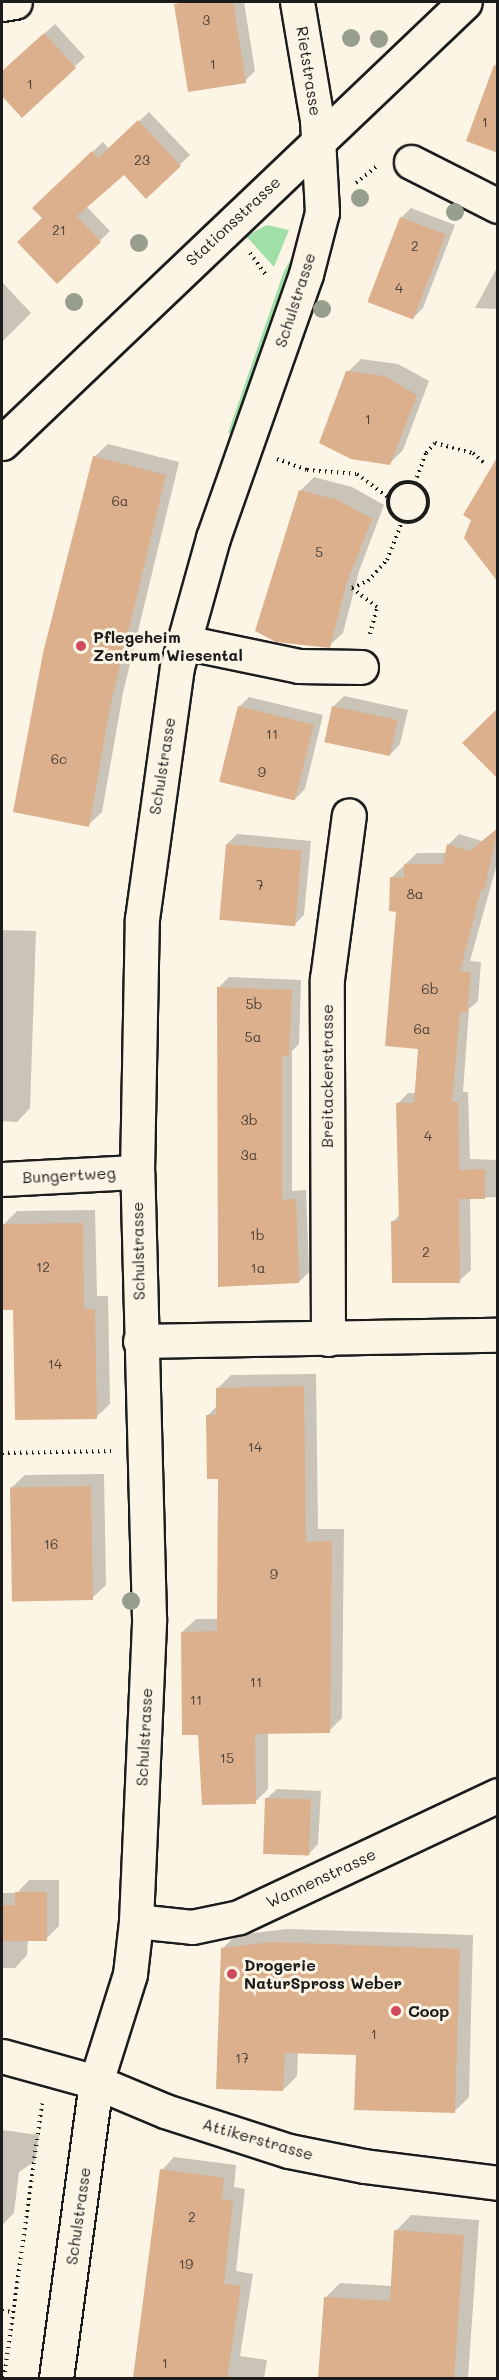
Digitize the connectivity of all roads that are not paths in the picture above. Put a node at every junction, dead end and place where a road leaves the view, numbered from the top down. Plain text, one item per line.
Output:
1 (15, 2) edge
2 (297, 2) edge
3 (465, 2) edge
4 (2, 4) edge
5 (319, 140) junction
6 (411, 162) dead end
7 (498, 206) edge
8 (2, 442) edge
9 (184, 642) junction
10 (361, 668) road end
11 (349, 815) dead end
12 (137, 1172) junction
13 (2, 1179) edge
14 (498, 1335) edge
15 (328, 1339) junction
16 (140, 1341) junction
17 (498, 1795) edge
18 (136, 1922) junction
19 (2, 2056) edge
20 (96, 2082) junction
21 (498, 2184) edge
22 (56, 2379) edge

1 - 4 street
2 - 5 street, Rietstrasse
3 - 5 street, Stationsstrasse
5 - 8 street, Stationsstrasse
5 - 9 street, Schulstrasse
6 - 7 street
9 - 10 street
9 - 12 street, Schulstrasse
11 - 15 street, Breitackerstrasse
12 - 13 street, Bungertweg
12 - 16 street, Schulstrasse
14 - 15 street
15 - 16 street
16 - 18 street, Schulstrasse
17 - 18 street, Wannenstrasse
18 - 20 street, Schulstrasse
19 - 20 street, Attikerstrasse
20 - 21 street, Attikerstrasse
20 - 22 street, Schulstrasse

